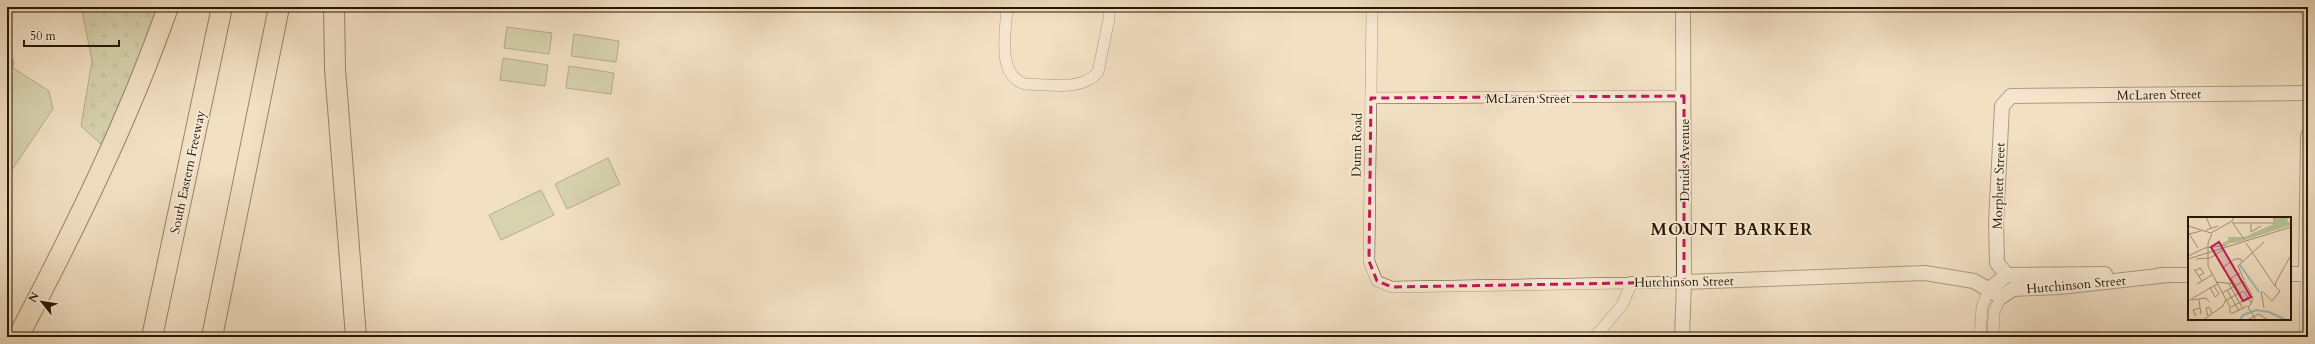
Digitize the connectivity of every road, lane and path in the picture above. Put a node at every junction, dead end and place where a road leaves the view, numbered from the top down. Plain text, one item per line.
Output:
1 (168, 7) edge
2 (222, 7) edge
3 (279, 7) edge
4 (334, 7) edge
5 (1007, 7) edge
6 (1109, 7) edge
7 (1372, 7) edge
8 (1683, 7) edge
9 (2308, 93) edge
10 (1684, 96) junction
11 (2011, 96) joint
12 (1371, 98) junction
13 (2308, 136) edge
14 (2291, 274) edge
15 (2307, 274) edge
16 (2007, 275) junction
17 (2168, 275) junction
18 (2188, 275) edge
19 (1377, 281) joint
20 (1632, 282) junction
21 (1684, 282) junction
22 (1989, 289) junction
23 (2002, 297) junction
24 (18, 337) edge
25 (152, 337) edge
26 (212, 337) edge
27 (356, 337) edge
28 (1595, 337) edge
29 (1682, 337) edge
30 (1980, 337) edge
31 (1993, 337) edge
32 (2304, 337) edge

1 - 24 highway
2 - 25 highway, South Eastern Freeway
3 - 26 highway
4 - 27 highway
5 - 6 street
7 - 12 street, Dunn Road
8 - 10 street, Druids Avenue
9 - 11 street, McLaren Street
10 - 12 street, McLaren Street
10 - 21 street, Druids Avenue
11 - 16 street, Morphett Street
12 - 19 street, Dunn Road
13 - 15 street
14 - 15 street
15 - 32 street
16 - 17 street, Hutchinson Street
16 - 22 street, Hutchinson Street
17 - 18 street, Hutchinson Street
17 - 23 street, Hutchinson Street
19 - 20 street, Hutchinson Street
20 - 21 street, Hutchinson Street
20 - 28 street
21 - 22 street, Hutchinson Street
21 - 29 street, Druids Avenue
22 - 23 street, Hutchinson Street
22 - 30 street
23 - 31 street

